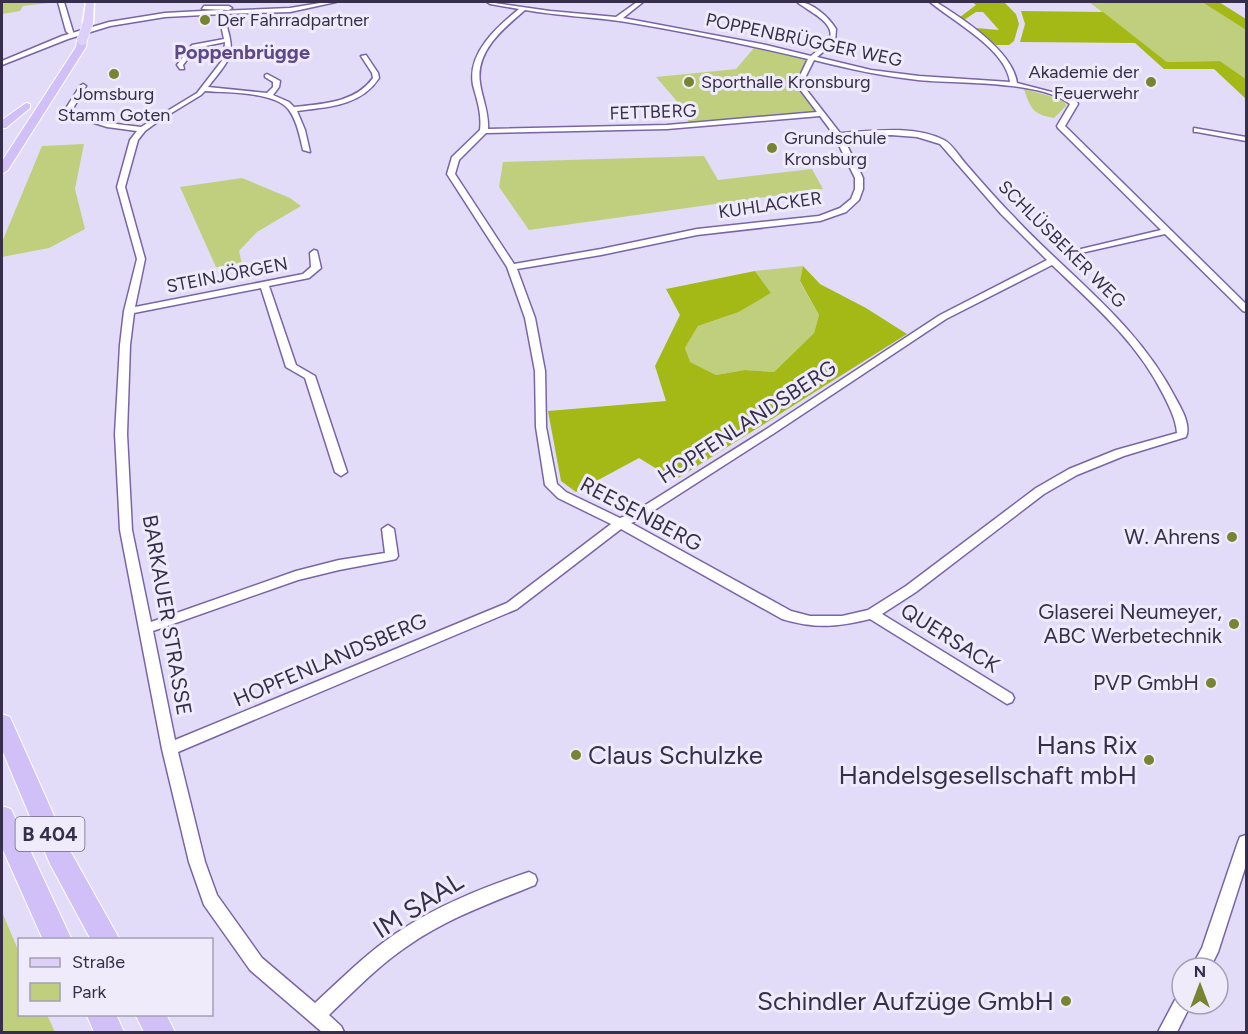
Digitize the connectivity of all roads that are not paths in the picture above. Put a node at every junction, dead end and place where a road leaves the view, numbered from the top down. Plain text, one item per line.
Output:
1 (61, 2) edge
2 (90, 2) edge
3 (333, 2) edge
4 (490, 2) edge
5 (640, 2) edge
6 (800, 2) edge
7 (933, 2) edge
8 (207, 7) edge
9 (523, 9) junction
10 (618, 19) junction
11 (223, 22) junction
12 (77, 37) junction
13 (228, 40) junction
14 (364, 57) dead end
15 (812, 58) junction
16 (2, 63) edge
17 (182, 68) dead end
18 (53, 69) dead end
19 (267, 76) dead end
20 (1014, 84) junction
21 (83, 86) dead end
22 (205, 89) junction
23 (269, 96) junction
24 (29, 102) dead end
25 (293, 109) junction
26 (822, 114) junction
27 (142, 129) junction
28 (4, 130) edge
29 (1197, 130) dead end
30 (484, 131) junction
31 (838, 135) junction
32 (1246, 139) edge
33 (307, 150) dead end
34 (2, 170) edge
35 (1167, 231) junction
36 (1084, 251) dead end
37 (314, 254) dead end
38 (1052, 261) junction
39 (512, 267) junction
40 (264, 284) junction
41 (1246, 309) edge
42 (129, 311) junction
43 (1182, 435) joint
44 (341, 472) dead end
45 (620, 524) junction
46 (388, 530) dead end
47 (872, 614) junction
48 (145, 629) junction
49 (1007, 698) dead end
50 (2, 724) edge
51 (169, 749) junction
52 (2, 817) edge
53 (1246, 842) edge
54 (529, 880) dead end
55 (58, 938) edge
56 (105, 938) edge
57 (1207, 956) edge
58 (316, 1015) junction
59 (101, 1016) edge
60 (151, 1016) edge
61 (1176, 1016) edge
62 (110, 1032) edge
63 (160, 1032) edge
64 (335, 1032) edge
65 (1167, 1032) edge

1 - 12 street
2 - 12 main road, bridge
3 - 8 street
4 - 9 street, POPPENBRÜGGER WEG
5 - 10 street
6 - 15 street, KUHLACKER
7 - 20 street
8 - 11 street
8 - 11 street
8 - 12 street
9 - 10 street, POPPENBRÜGGER WEG
9 - 30 street
10 - 15 street, POPPENBRÜGGER WEG
11 - 13 street
12 - 16 street
12 - 18 highway
12 - 34 highway
13 - 17 street
13 - 22 street, BARKAUER STRASSE
14 - 25 street
15 - 20 street, POPPENBRÜGGER WEG
15 - 26 street, KUHLACKER
19 - 23 street
20 - 35 street, POPPENBRÜGGER WEG
21 - 27 street
22 - 23 street
22 - 27 street, BARKAUER STRASSE
23 - 25 street
24 - 28 highway
25 - 33 street
26 - 30 street, FETTBERG
26 - 31 street, KUHLACKER
27 - 42 street, BARKAUER STRASSE
29 - 32 street
30 - 39 street, REESENBERG
31 - 38 street, SCHLÜSBEKER WEG
31 - 39 street, KUHLACKER
35 - 36 street
35 - 41 street
37 - 40 street, STEINJÖRGEN
38 - 43 street, SCHLÜSBEKER WEG
38 - 45 street, HOPFENLANDSBERG
39 - 45 street, REESENBERG
40 - 42 street, STEINJÖRGEN
40 - 44 street
42 - 48 street, BARKAUER STRASSE
43 - 47 street, REESENBERG
45 - 47 street, REESENBERG
45 - 51 street, HOPFENLANDSBERG
46 - 48 street
47 - 49 street, QUERSACK
48 - 51 street, BARKAUER STRASSE
50 - 56 highway, B 404
51 - 58 street, BARKAUER STRASSE
52 - 55 highway, B 404
53 - 57 street
54 - 58 street, IM SAAL
58 - 64 street, BARKAUER STRASSE
59 - 62 highway
60 - 63 highway
61 - 65 street

